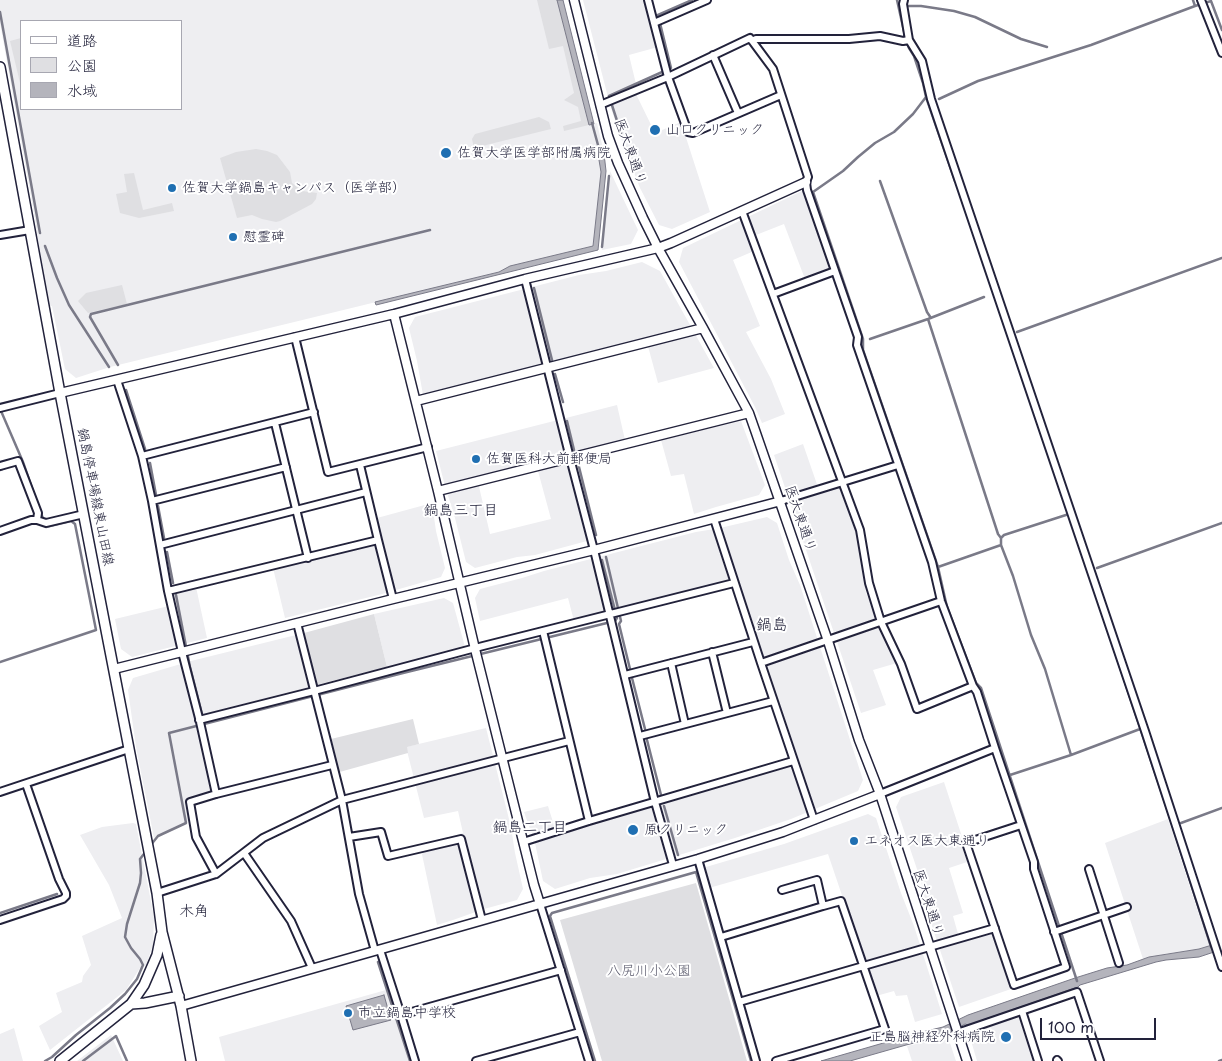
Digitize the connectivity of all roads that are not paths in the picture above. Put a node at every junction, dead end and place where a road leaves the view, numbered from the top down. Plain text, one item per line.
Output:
1 (574, 0) edge
2 (648, 0) edge
3 (707, 0) edge
4 (904, 0) edge
5 (1202, 3) edge
6 (657, 22) junction
7 (906, 40) junction
8 (752, 41) junction
9 (1222, 53) edge
10 (713, 55) junction
11 (0, 67) edge
12 (666, 72) junction
13 (781, 95) junction
14 (607, 102) junction
15 (738, 114) junction
16 (806, 182) junction
17 (742, 211) junction
18 (30, 230) junction
19 (0, 235) edge
20 (658, 248) junction
21 (835, 271) junction
22 (525, 279) junction
23 (773, 294) junction
24 (394, 314) junction
25 (703, 328) junction
26 (295, 336) junction
27 (547, 368) junction
28 (116, 380) junction
29 (60, 393) junction
30 (416, 401) junction
31 (0, 408) edge
32 (314, 412) junction
33 (749, 414) junction
34 (275, 423) junction
35 (428, 447) junction
36 (142, 456) junction
37 (570, 458) junction
38 (898, 464) junction
39 (360, 465) junction
40 (0, 466) edge
41 (286, 467) junction
42 (842, 482) junction
43 (438, 491) junction
44 (366, 492) junction
45 (152, 501) junction
46 (781, 501) junction
47 (297, 510) junction
48 (84, 514) junction
49 (714, 519) junction
50 (38, 520) junction
51 (0, 531) edge
52 (378, 540) junction
53 (160, 545) junction
54 (594, 550) junction
55 (308, 558) junction
56 (459, 583) junction
57 (734, 583) junction
58 (168, 591) junction
59 (393, 599) junction
60 (941, 601) junction
61 (611, 618) junction
62 (881, 622) junction
63 (297, 624) junction
64 (544, 635) junction
65 (828, 641) junction
66 (753, 642) junction
67 (182, 652) junction
68 (712, 652) junction
69 (476, 653) junction
70 (671, 663) junction
71 (760, 663) junction
72 (114, 669) junction
73 (625, 675) junction
74 (972, 686) junction
75 (315, 694) junction
76 (773, 701) junction
77 (728, 713) junction
78 (200, 723) junction
79 (685, 724) junction
80 (640, 736) junction
81 (570, 741) junction
82 (995, 748) junction
83 (129, 749) junction
84 (502, 758) junction
85 (793, 761) junction
86 (332, 765) junction
87 (26, 784) junction
88 (0, 792) edge
89 (216, 794) junction
90 (880, 794) junction
91 (342, 800) junction
92 (655, 802) junction
93 (814, 820) junction
94 (589, 821) junction
95 (1021, 825) junction
96 (349, 837) junction
97 (523, 842) junction
98 (244, 853) junction
99 (698, 859) junction
100 (673, 865) junction
101 (1089, 869) dead end
102 (216, 874) junction
103 (782, 890) dead end
104 (157, 893) junction
105 (540, 904) junction
106 (823, 906) junction
107 (1127, 907) dead end
108 (1104, 915) junction
109 (0, 920) edge
110 (482, 920) junction
111 (995, 928) junction
112 (1057, 931) junction
113 (162, 932) junction
114 (721, 937) junction
115 (930, 947) junction
116 (377, 950) junction
117 (1218, 950) edge
118 (1119, 963) dead end
119 (863, 966) junction
120 (1222, 967) edge
121 (312, 968) junction
122 (561, 970) junction
123 (180, 1001) junction
124 (739, 1002) junction
125 (131, 1004) junction
126 (1022, 1011) junction
127 (402, 1015) junction
128 (580, 1032) junction
129 (957, 1032) junction
130 (60, 1061) edge
131 (191, 1061) edge
132 (415, 1061) edge
133 (476, 1061) edge
134 (589, 1061) edge
135 (756, 1061) edge
136 (776, 1061) edge
137 (967, 1061) edge
138 (1038, 1061) edge
139 (1100, 1061) edge

1 - 14 street, 医大東通り
2 - 6 street
3 - 6 street
4 - 7 street
5 - 9 street
6 - 12 street
7 - 8 street
7 - 117 street
8 - 10 street
8 - 13 street
10 - 12 street
10 - 15 street
11 - 18 main road, 鍋島停車場線東山田線
12 - 14 street
12 - 15 street
13 - 15 street
13 - 16 street
14 - 20 street, 医大東通り
16 - 17 street
16 - 21 street
17 - 20 street
17 - 23 street
18 - 19 street
18 - 29 main road, 鍋島停車場線東山田線
20 - 22 street
20 - 25 street, 医大東通り
21 - 23 street
21 - 38 street
22 - 24 street
22 - 27 street
23 - 42 street
24 - 26 street
24 - 30 street
25 - 27 street
25 - 33 street, 医大東通り
26 - 28 street
26 - 32 street
27 - 30 street
27 - 37 street
28 - 29 street
28 - 36 street
29 - 31 street
29 - 48 main road, 鍋島停車場線東山田線
30 - 35 street
32 - 34 street
32 - 39 street
33 - 37 street
33 - 46 street, 医大東通り
34 - 36 street
34 - 41 street
35 - 39 street
35 - 43 street
36 - 45 street
37 - 43 street
37 - 54 street
38 - 42 street
38 - 60 street
39 - 44 street
40 - 50 street
41 - 45 street
41 - 47 street
42 - 46 street
42 - 62 street
43 - 56 street
44 - 47 street
44 - 52 street
45 - 53 street
46 - 49 street
46 - 65 street, 医大東通り
47 - 53 street
47 - 55 street
48 - 50 street
48 - 72 main road, 鍋島停車場線東山田線
49 - 54 street
49 - 57 street
50 - 51 street
52 - 55 street
52 - 59 street
53 - 58 street
54 - 56 street
54 - 61 street
55 - 58 street
56 - 59 street
56 - 69 street
57 - 61 street
57 - 66 street
58 - 67 street
59 - 63 street
60 - 62 street
60 - 74 street
61 - 64 street
61 - 73 street
62 - 65 street
62 - 74 street
63 - 67 street
63 - 75 street
64 - 69 street
64 - 81 street
65 - 71 street
65 - 90 street, 医大東通り
66 - 68 street
66 - 71 street
67 - 72 street
67 - 78 street
68 - 70 street
68 - 77 street
69 - 75 street
69 - 84 street
70 - 73 street
70 - 79 street
71 - 76 street
72 - 83 main road, 鍋島停車場線東山田線
73 - 80 street
74 - 82 street
75 - 78 street
75 - 86 street
76 - 77 street
76 - 85 street
77 - 79 street
78 - 89 street
79 - 80 street
80 - 92 street
81 - 84 street
81 - 94 street
82 - 90 street
82 - 95 street
83 - 87 street
83 - 104 main road, 鍋島停車場線東山田線
84 - 91 street
84 - 97 street
85 - 92 street
85 - 93 street
86 - 89 street
86 - 91 street
87 - 88 street
87 - 109 street
89 - 102 street
90 - 93 street
90 - 115 street, 医大東通り
91 - 96 street
91 - 98 street
92 - 94 street
92 - 100 street
93 - 99 street
94 - 97 street
95 - 111 street
95 - 112 street
96 - 110 street
96 - 116 street
97 - 105 street
98 - 102 street
98 - 121 street
99 - 100 street
99 - 114 street
100 - 105 street
101 - 108 street
102 - 104 street
103 - 106 street
104 - 113 main road, 鍋島停車場線東山田線
105 - 110 street
105 - 122 street
106 - 114 street
106 - 119 street
107 - 108 street
108 - 112 street
108 - 118 street
110 - 116 street
111 - 112 street
111 - 115 street
113 - 123 main road, 鍋島停車場線東山田線
113 - 125 main road, 鍋島停車場線東山田線
114 - 124 street
115 - 119 street
115 - 129 street, 医大東通り
116 - 121 street
116 - 127 street
117 - 120 street
119 - 124 street
119 - 136 street
121 - 123 street
122 - 127 street
122 - 128 street
123 - 125 main road
123 - 131 main road, 鍋島停車場線東山田線
124 - 135 street
125 - 130 main road, 鍋島停車場線東山田線
126 - 129 street
126 - 138 street
126 - 139 street
127 - 132 street
128 - 133 street
128 - 134 street
129 - 137 street, 医大東通り

